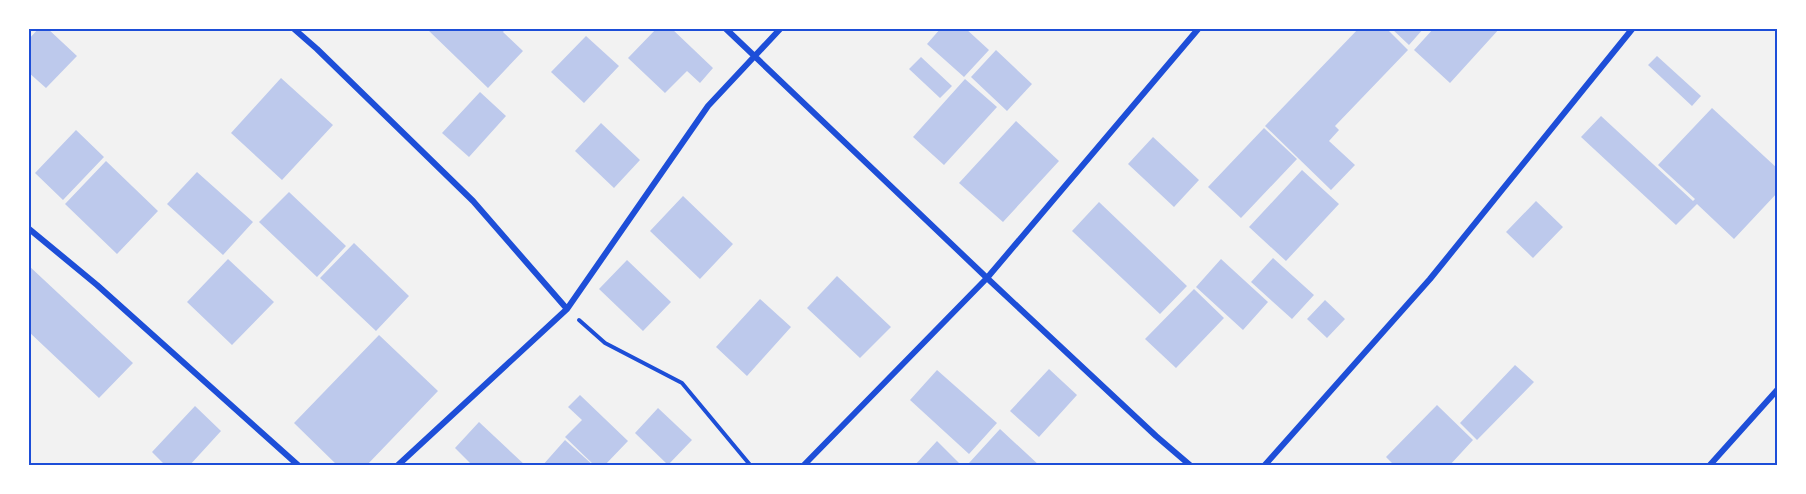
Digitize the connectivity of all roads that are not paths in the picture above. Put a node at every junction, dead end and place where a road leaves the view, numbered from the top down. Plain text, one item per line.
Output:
1 (293, 28) edge
2 (725, 28) edge
3 (781, 28) edge
4 (1199, 28) edge
5 (1634, 28) edge
6 (754, 57) junction
7 (28, 228) edge
8 (987, 278) junction
9 (567, 309) junction
10 (1778, 389) edge
11 (299, 465) edge
12 (397, 465) edge
13 (803, 465) edge
14 (1191, 465) edge
15 (1264, 465) edge
16 (1709, 465) edge

1 - 9 street
2 - 6 street
3 - 6 street
4 - 8 street
5 - 15 street
6 - 8 street
6 - 9 street
7 - 11 street
8 - 13 street
8 - 14 street
9 - 12 street
10 - 16 street

